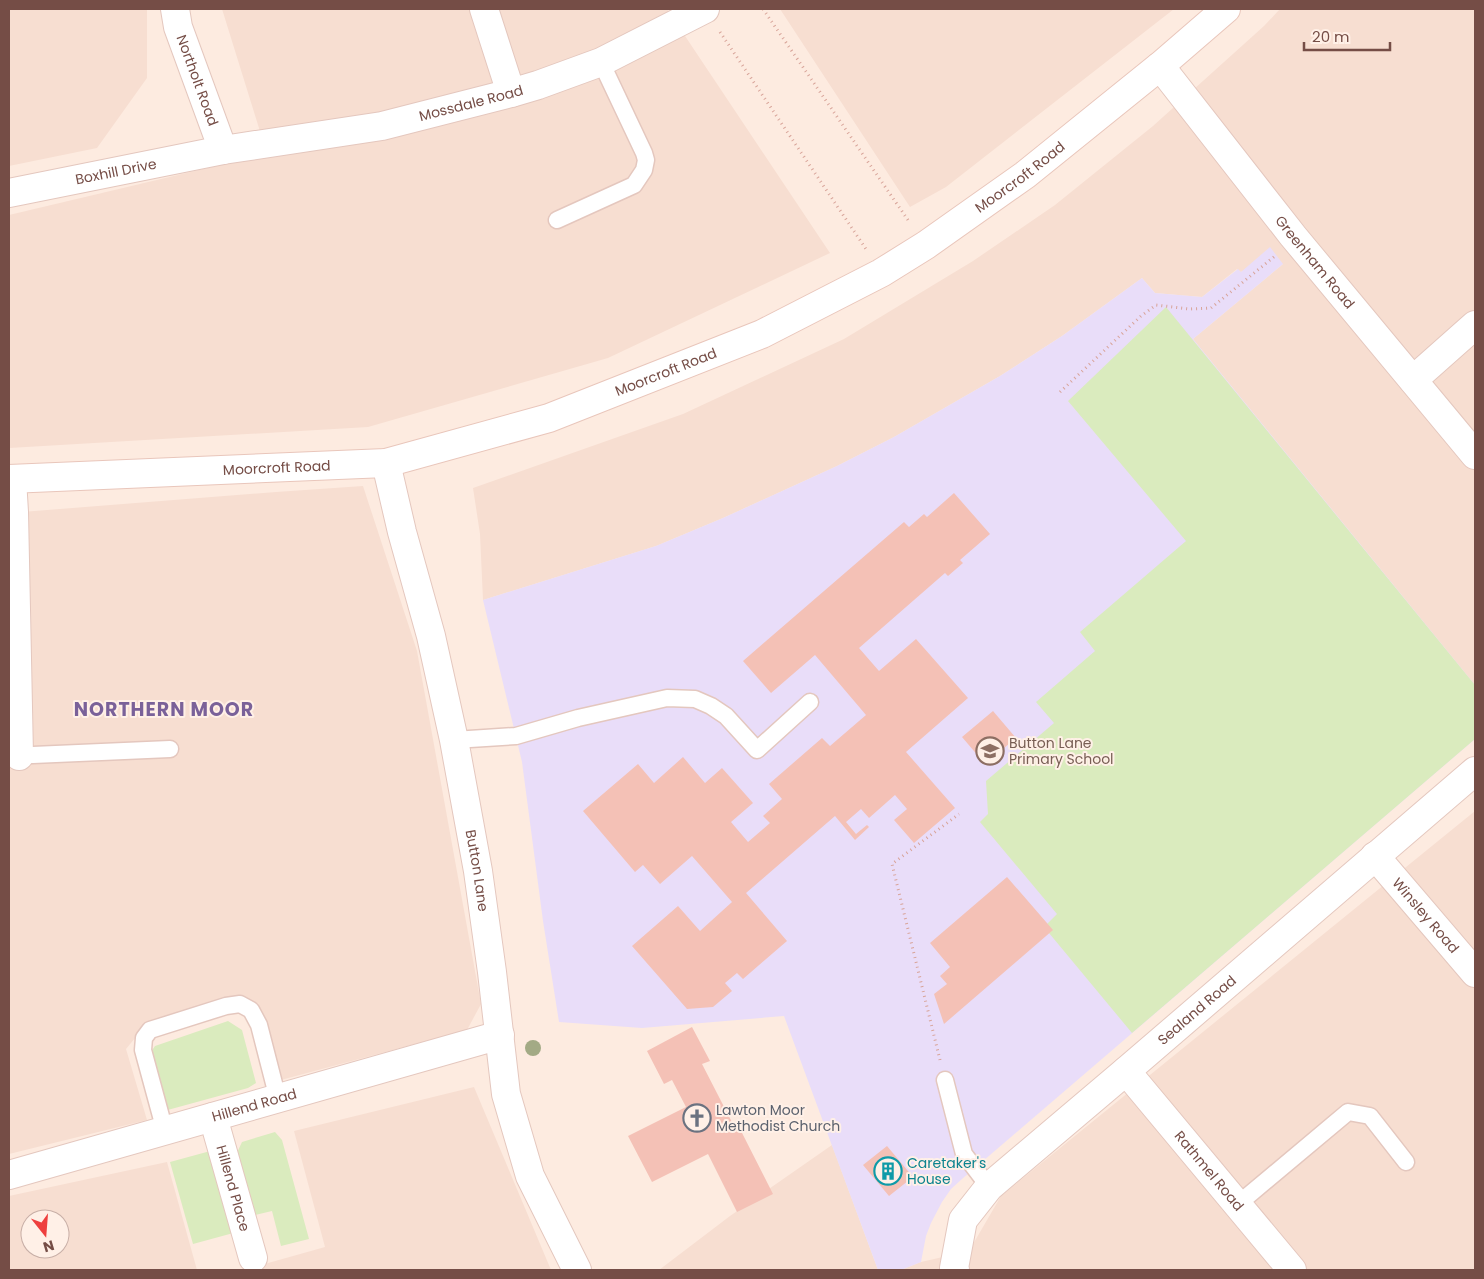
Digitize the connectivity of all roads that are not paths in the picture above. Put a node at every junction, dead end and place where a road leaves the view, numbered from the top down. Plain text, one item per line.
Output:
1 (175, 9) edge
2 (484, 9) edge
3 (1226, 9) edge
4 (710, 17) edge
5 (601, 62) junction
6 (1160, 66) junction
7 (511, 93) junction
8 (223, 150) junction
9 (9, 193) edge
10 (556, 220) dead end
11 (1475, 326) edge
12 (1413, 380) junction
13 (1475, 455) edge
14 (386, 463) junction
15 (10, 479) edge
16 (810, 702) dead end
17 (454, 740) junction
18 (170, 749) dead end
19 (14, 756) edge
20 (1475, 771) edge
21 (1375, 856) junction
22 (1475, 972) edge
23 (500, 1035) junction
24 (1126, 1071) junction
25 (944, 1080) road end
26 (278, 1099) junction
27 (213, 1117) junction
28 (165, 1131) junction
29 (1406, 1162) dead end
30 (9, 1175) edge
31 (989, 1187) junction
32 (1237, 1205) junction
33 (253, 1258) dead end
34 (578, 1270) edge
35 (955, 1270) edge
36 (1292, 1270) edge

1 - 8 street, Northolt Road
2 - 7 street
3 - 6 street, Moorcroft Road
4 - 5 street, Mossdale Road
5 - 7 street, Mossdale Road
5 - 10 lane
6 - 12 street, Greenham Road
6 - 14 street, Moorcroft Road
7 - 8 street, Mossdale Road
8 - 9 street, Boxhill Drive
11 - 12 street
12 - 13 street, Greenham Road
14 - 15 street, Moorcroft Road
14 - 17 street, Button Lane
15 - 19 street
16 - 17 lane
17 - 23 street, Button Lane
18 - 19 lane
20 - 21 street, Sealand Road
21 - 22 street, Winsley Road
21 - 24 street, Sealand Road
23 - 26 street, Hillend Road
23 - 34 street, Button Lane
24 - 31 street, Sealand Road
24 - 32 street, Rathmel Road
25 - 31 lane
26 - 27 street, Hillend Road
26 - 28 lane
27 - 28 street, Hillend Road
27 - 33 street, Hillend Place
28 - 30 street, Hillend Road
29 - 32 lane
31 - 35 street, Sealand Road
32 - 36 street, Rathmel Road

